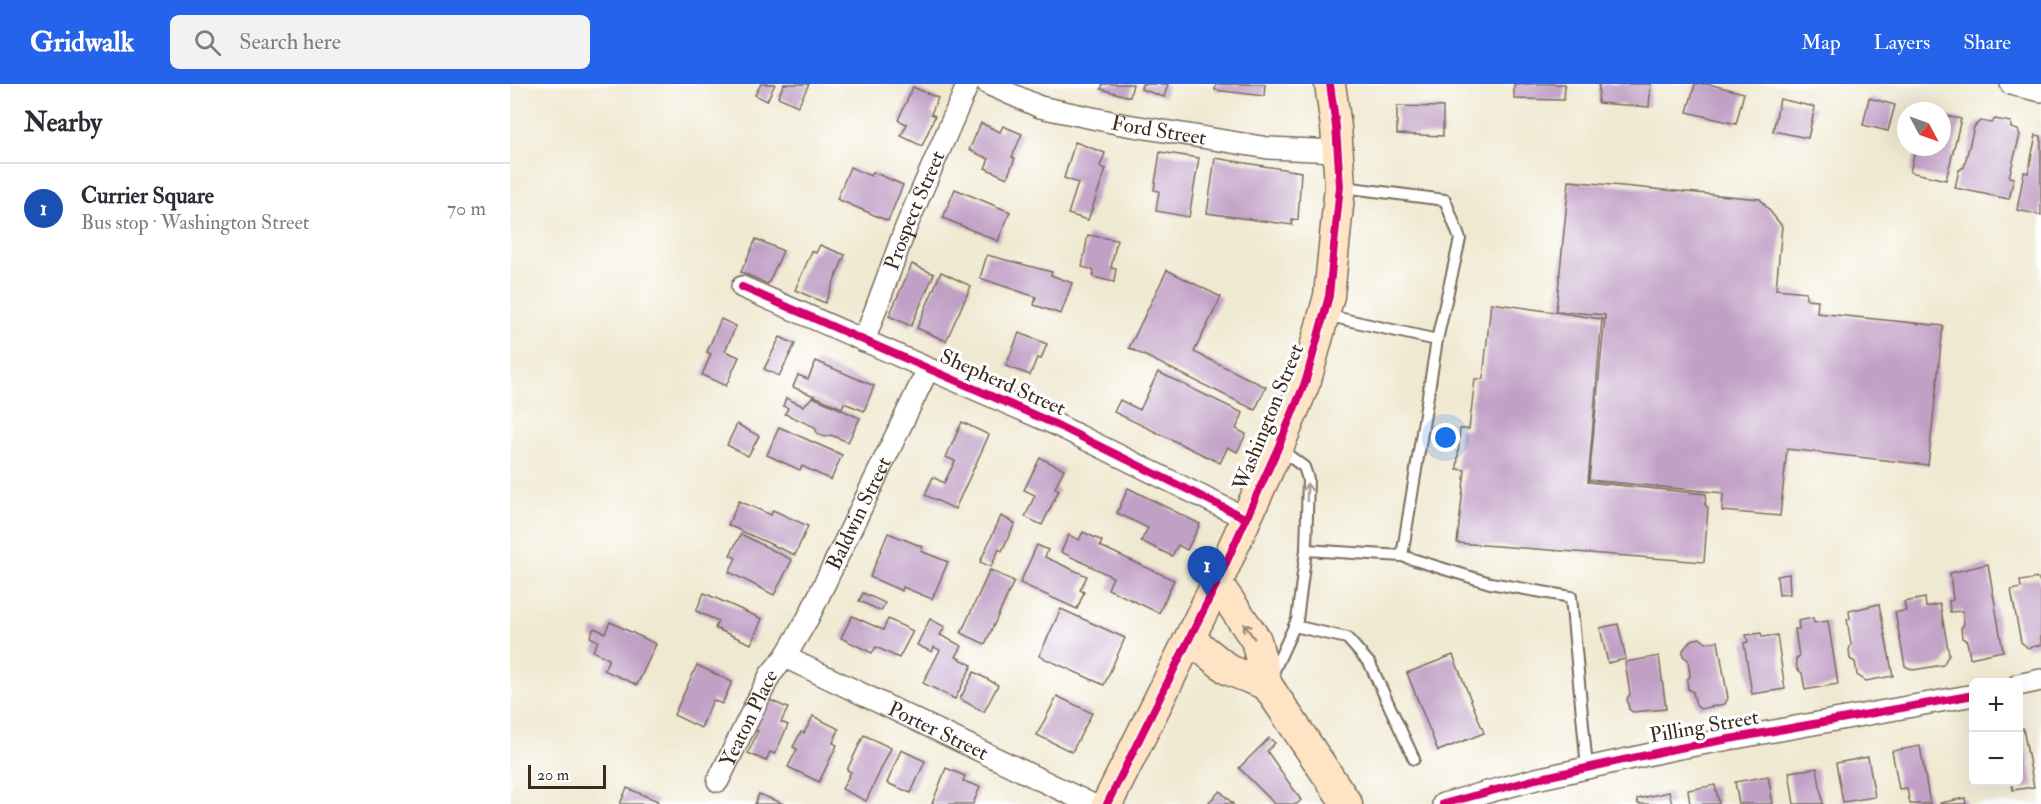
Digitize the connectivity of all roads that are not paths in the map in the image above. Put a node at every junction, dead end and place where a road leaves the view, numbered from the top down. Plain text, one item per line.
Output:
1 (968, 84) edge
2 (988, 84) edge
3 (1330, 84) edge
4 (2011, 84) edge
5 (2041, 91) edge
6 (1338, 151) junction
7 (1340, 186) junction
8 (742, 287) dead end
9 (1324, 315) junction
10 (1437, 340) junction
11 (864, 341) junction
12 (928, 369) junction
13 (1278, 448) junction
14 (1245, 518) junction
15 (1306, 550) junction
16 (1402, 556) junction
17 (1217, 583) junction
18 (1294, 626) junction
19 (1190, 639) junction
20 (785, 657) junction
21 (2041, 680) edge
22 (2023, 684) edge
23 (1267, 685) junction
24 (1969, 696) edge
25 (1414, 759) dead end
26 (1587, 768) junction
27 (718, 781) dead end
28 (1091, 804) edge
29 (1107, 804) edge
30 (1347, 804) edge
31 (1443, 804) edge

1 - 11 street, Prospect Street
2 - 6 street, Ford Street
3 - 6 street, Washington Street
4 - 5 street
6 - 7 street, Washington Street
7 - 9 street, Washington Street
7 - 10 lane
8 - 11 street, Shepherd Street
9 - 10 lane
9 - 13 street, Washington Street
10 - 16 lane
11 - 12 street, Shepherd Street
12 - 14 street, Shepherd Street
12 - 20 street, Baldwin Street
13 - 14 street, Washington Street
15 -> 13 lane, Washington Street
14 - 17 street, Washington Street
15 - 16 lane
15 - 18 lane, Washington Street
16 - 26 lane
17 - 19 street, Washington Street
23 -> 17 street
18 - 23 lane, Washington Street
18 - 25 lane
19 - 23 street
19 - 29 street, Washington Street
20 - 27 street, Yeaton Place
20 - 28 street, Porter Street
21 - 22 street
23 - 30 street
24 - 26 street, Pilling Street
26 - 31 street, Pilling Street

